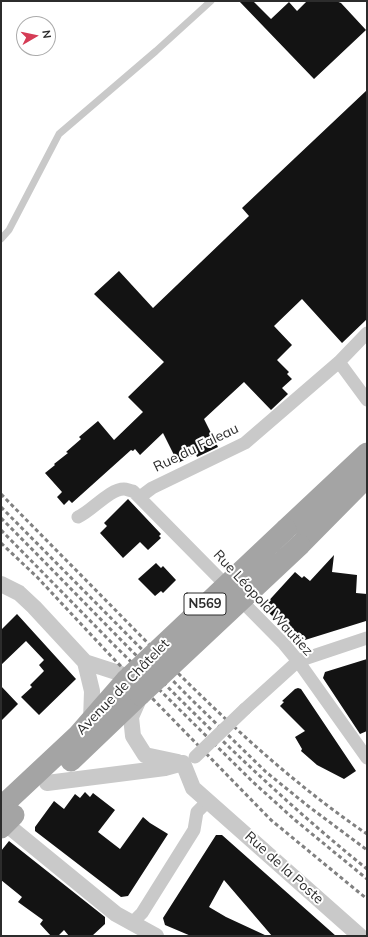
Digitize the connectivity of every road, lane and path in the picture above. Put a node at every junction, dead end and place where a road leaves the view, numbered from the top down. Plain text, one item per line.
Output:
1 (211, 1) edge
2 (1, 239) edge
3 (367, 333) edge
4 (339, 362) junction
5 (367, 400) edge
6 (367, 453) edge
7 (367, 477) edge
8 (140, 498) junction
9 (78, 517) dead end
10 (1, 584) edge
11 (367, 638) edge
12 (298, 661) junction
13 (85, 662) junction
14 (122, 677) junction
15 (140, 696) junction
16 (91, 721) junction
17 (367, 758) edge
18 (189, 760) junction
19 (47, 783) junction
20 (208, 801) junction
21 (4, 815) edge
22 (133, 922) junction
23 (156, 936) edge
24 (360, 936) edge

1 - 2 lane
3 - 4 street, Rue du Faleau
4 - 5 street
4 - 8 street, Rue du Faleau
6 - 14 main road, Avenue de Châtelet / N569, bridge
7 - 15 main road, Avenue de Châtelet / N569, bridge
8 - 9 street, Rue Léopold Wautiez
8 - 12 street, Rue Léopold Wautiez
10 - 13 street
11 - 12 street
12 - 17 street, Rue Léopold Wautiez
12 - 18 street, bridge
13 - 14 street
13 - 16 street
14 - 16 main road, Avenue de Châtelet / N569
15 - 18 street
15 - 19 main road, Avenue de Châtelet / N569
16 - 21 main road, Avenue de Châtelet / N569
18 - 19 street
18 - 20 street, Rue de la Poste
19 - 21 main road, Avenue de Châtelet / N569
20 - 22 street
20 - 24 street, Rue de la Poste
21 - 22 street
22 - 23 street

